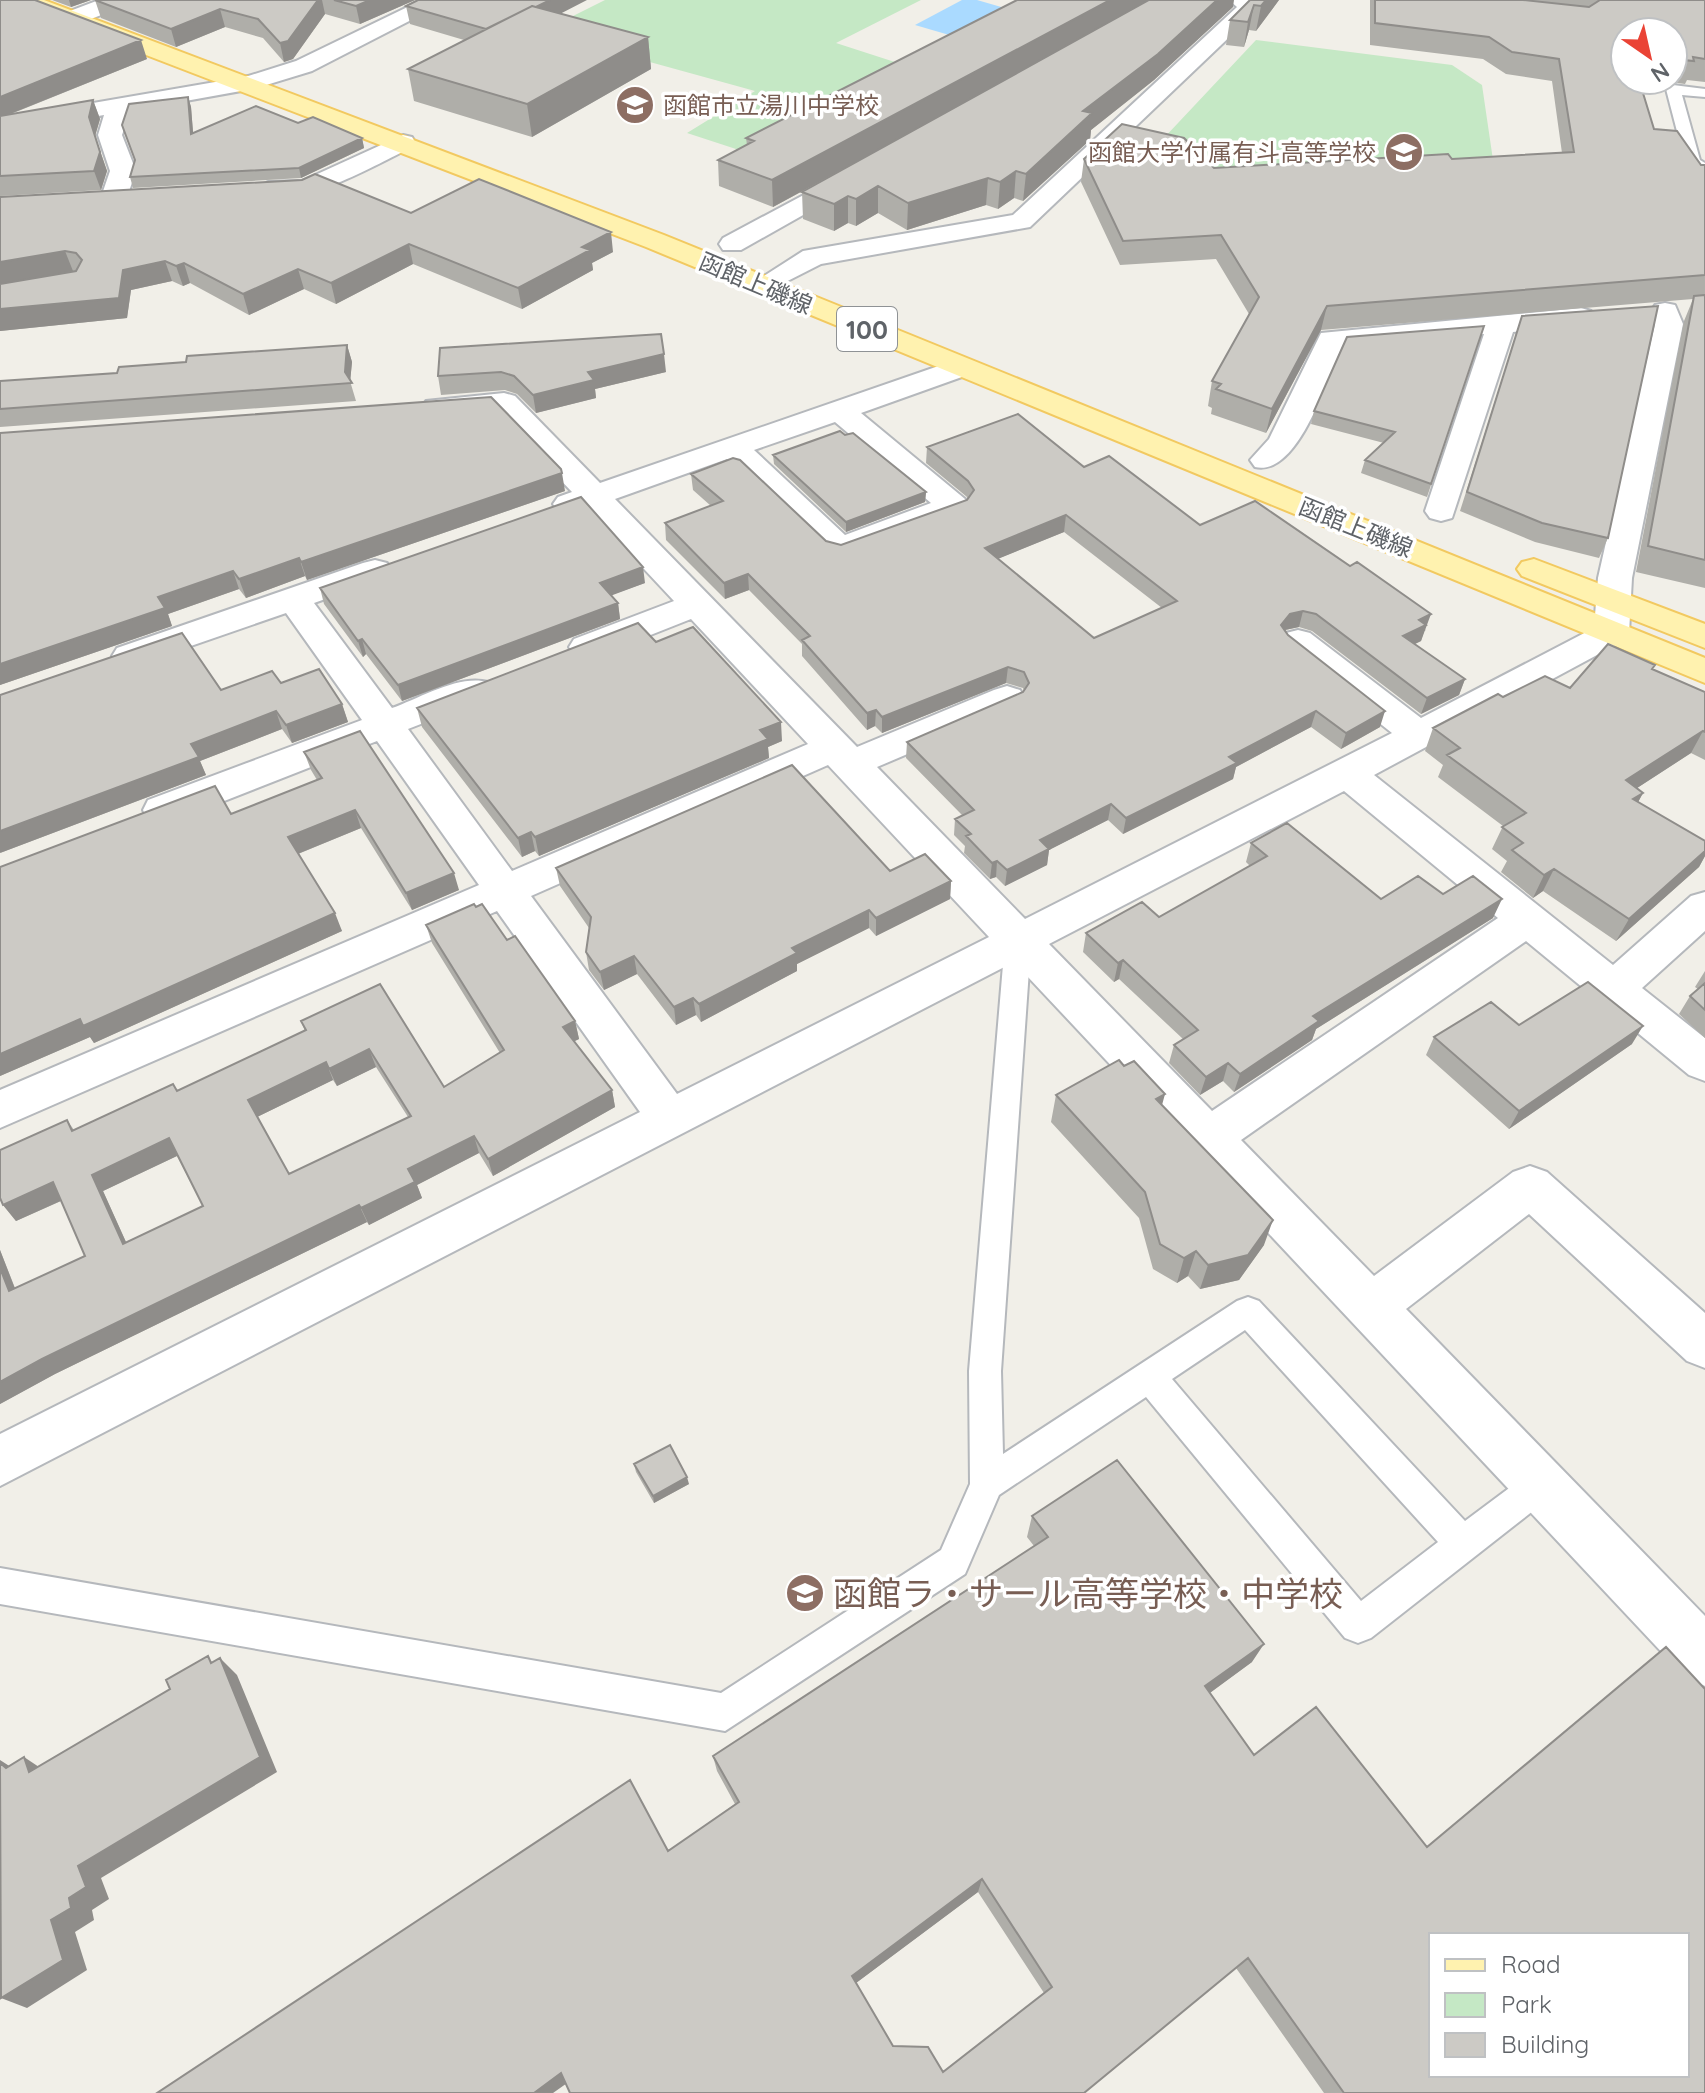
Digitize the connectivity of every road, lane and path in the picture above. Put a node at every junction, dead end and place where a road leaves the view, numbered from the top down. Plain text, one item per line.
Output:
1 (24, 0) edge
2 (439, 0) edge
3 (1240, 0) edge
4 (92, 7) edge
5 (284, 73) junction
6 (250, 83) junction
7 (1705, 93) edge
8 (119, 107) junction
9 (0, 126) edge
10 (403, 142) junction
11 (1687, 142) junction
12 (1705, 142) edge
13 (883, 160) edge
14 (1705, 170) edge
15 (248, 192) edge
16 (143, 198) edge
17 (113, 200) junction
18 (85, 202) edge
19 (732, 244) junction
20 (793, 269) junction
21 (764, 285) junction
22 (1664, 311) dead end
23 (1604, 316) edge
24 (918, 319) dead end
25 (1497, 324) junction
26 (963, 367) junction
27 (394, 410) edge
28 (840, 411) junction
29 (732, 447) junction
30 (1238, 448) dead end
31 (1266, 460) junction
32 (1295, 472) dead end
33 (594, 495) junction
34 (1427, 515) joint
35 (534, 516) edge
36 (1456, 537) dead end
37 (1514, 561) dead end
38 (399, 562) edge
39 (293, 598) junction
40 (697, 605) junction
41 (1611, 616) junction
42 (1705, 637) edge
43 (1298, 641) edge
44 (549, 661) edge
45 (103, 665) edge
46 (1705, 671) edge
47 (505, 678) edge
48 (1007, 698) edge
49 (387, 724) junction
50 (1418, 735) junction
51 (840, 756) junction
52 (1347, 773) junction
53 (134, 821) edge
54 (506, 888) junction
55 (1705, 907) edge
56 (1527, 919) junction
57 (1018, 941) junction
58 (1613, 989) junction
59 (1705, 1063) edge
60 (0, 1110) edge
61 (670, 1119) junction
62 (1208, 1138) junction
63 (1371, 1307) junction
64 (1705, 1345) edge
65 (1150, 1377) junction
66 (0, 1461) edge
67 (987, 1484) junction
68 (1540, 1485) junction
69 (1463, 1544) junction
70 (0, 1586) edge
71 (1705, 1657) edge

1 - 4 main road, 函館上磯線 / 100
2 - 5 street
3 - 20 street
4 - 5 main road, 函館上磯線 / 100
4 - 6 main road, 函館上磯線 / 100
5 - 6 street
5 - 19 main road, 函館上磯線 / 100
6 - 8 street
6 - 10 main road, 函館上磯線 / 100
7 - 11 lane
8 - 9 street
8 - 17 street
10 - 15 street
10 - 21 main road, 函館上磯線 / 100
11 - 12 lane
11 - 14 lane
13 - 19 street
16 - 17 street
17 - 18 street
19 - 20 main road, 函館上磯線 / 100
20 - 21 street
20 - 24 main road, 函館上磯線 / 100
21 - 26 main road, 函館上磯線 / 100
22 - 41 street
23 - 25 street
25 - 31 street
25 - 34 street
26 - 28 street
26 - 41 main road, 函館上磯線 / 100
27 - 33 street
28 - 29 street
28 - 29 street
29 - 33 street
30 - 31 main road, 函館上磯線
31 - 32 main road, 函館上磯線
33 - 35 street
33 - 40 street
34 - 36 main road, 函館上磯線
37 - 41 main road, 函館上磯線 / 100
38 - 39 street
39 - 45 street
39 - 49 street
40 - 44 street
40 - 51 street
41 - 42 main road, 函館上磯線 / 100
41 - 46 main road, 函館上磯線 / 100
41 - 50 street
43 - 50 street
47 - 49 street
48 - 51 street
49 - 53 street
49 - 54 street
50 - 52 street
51 - 54 street
51 - 57 street
52 - 56 street
52 - 57 street
54 - 60 street
54 - 61 street
55 - 58 street
56 - 58 street
56 - 62 street
57 - 61 street
57 - 62 street
57 - 67 lane
58 - 59 street
61 - 66 street
62 - 63 street
63 - 64 street
63 - 68 street
65 - 67 lane
65 - 69 lane
65 - 69 lane
67 - 70 lane
68 - 69 lane
68 - 71 street

